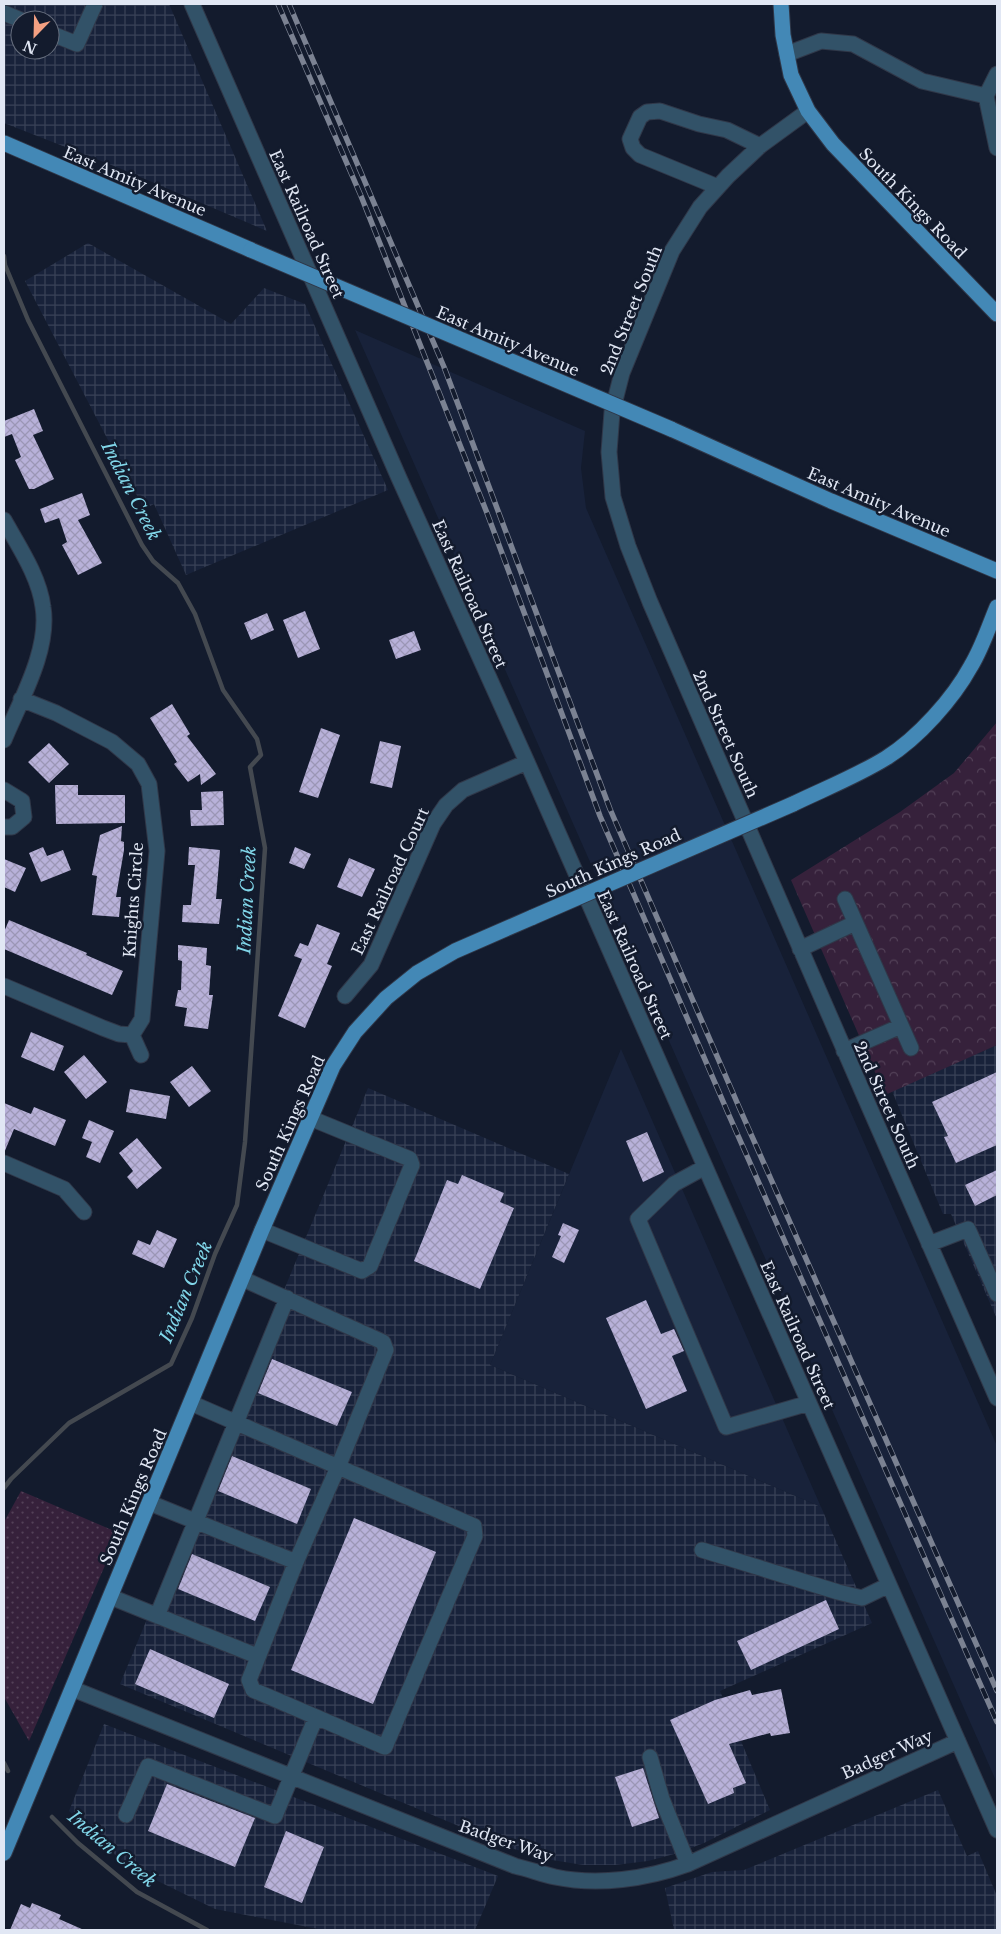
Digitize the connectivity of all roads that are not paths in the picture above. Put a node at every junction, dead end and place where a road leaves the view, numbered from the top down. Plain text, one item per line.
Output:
1 (95, 4) edge
2 (192, 4) edge
3 (781, 4) edge
4 (60, 37) edge
5 (786, 54) junction
6 (997, 74) edge
7 (986, 96) junction
8 (808, 111) junction
9 (4, 144) edge
10 (760, 146) junction
11 (997, 148) edge
12 (718, 187) junction
13 (997, 314) edge
14 (6, 528) edge
15 (997, 571) edge
16 (997, 607) edge
17 (21, 699) junction
18 (4, 740) edge
19 (526, 762) junction
20 (4, 790) edge
21 (4, 828) edge
22 (845, 899) dead end
23 (855, 922) junction
24 (800, 948) junction
25 (4, 986) edge
26 (345, 996) dead end
27 (901, 1026) junction
28 (132, 1035) junction
29 (910, 1048) dead end
30 (844, 1051) junction
31 (141, 1055) dead end
32 (310, 1118) junction
33 (4, 1163) edge
34 (705, 1167) junction
35 (84, 1212) dead end
36 (262, 1230) junction
37 (929, 1244) junction
38 (242, 1279) junction
39 (997, 1294) edge
40 (288, 1298) junction
41 (997, 1398) edge
42 (192, 1403) junction
43 (809, 1403) junction
44 (236, 1422) junction
45 (338, 1467) junction
46 (150, 1503) junction
47 (195, 1522) junction
48 (702, 1550) dead end
49 (296, 1562) junction
50 (889, 1585) junction
51 (111, 1597) junction
52 (157, 1616) junction
53 (258, 1656) junction
54 (73, 1689) junction
55 (316, 1717) junction
56 (958, 1741) junction
57 (650, 1757) dead end
58 (292, 1777) junction
59 (126, 1815) dead end
60 (997, 1830) edge
61 (4, 1853) edge
62 (688, 1864) junction

1 - 4 street
2 - 19 street, East Railroad Street
3 - 5 main road, South Kings Road
5 - 7 street
5 - 8 main road, South Kings Road
6 - 7 street
7 - 11 street
8 - 10 street, 2nd Street South
8 - 13 main road, South Kings Road
9 - 15 main road, East Amity Avenue, bridge
10 - 12 street, 2nd Street South
10 - 12 street
12 - 24 street, 2nd Street South
14 - 17 street
16 - 32 main road, South Kings Road, bridge
17 - 18 street
17 - 28 street, Knights Circle
19 - 26 street, East Railroad Court
19 - 34 street, East Railroad Street
20 - 21 street
22 - 23 street
23 - 24 street
23 - 27 street
24 - 30 street, 2nd Street South
25 - 28 street
27 - 29 street
27 - 30 street
28 - 31 street
30 - 37 street, 2nd Street South
32 - 36 main road, South Kings Road
32 - 36 street
33 - 35 street
34 - 43 street, East Railroad Street
34 - 43 street
36 - 38 main road, South Kings Road
37 - 39 street
37 - 41 street, 2nd Street South
38 - 40 street
38 - 42 main road, South Kings Road
40 - 44 street
40 - 45 street
42 - 44 street
42 - 46 main road, South Kings Road
43 - 50 street, East Railroad Street
44 - 45 street
44 - 47 street
45 - 49 street
45 - 55 street
46 - 47 street
46 - 51 main road, South Kings Road
47 - 49 street
47 - 52 street
48 - 50 street
49 - 53 street
50 - 56 street, East Railroad Street
51 - 52 street
51 - 54 main road, South Kings Road
52 - 53 street
53 - 55 street
54 - 58 street, Badger Way
54 - 61 main road, South Kings Road
55 - 58 street
56 - 60 street, East Railroad Street
56 - 62 street, Badger Way
57 - 62 street
58 - 59 street
58 - 62 street, Badger Way

